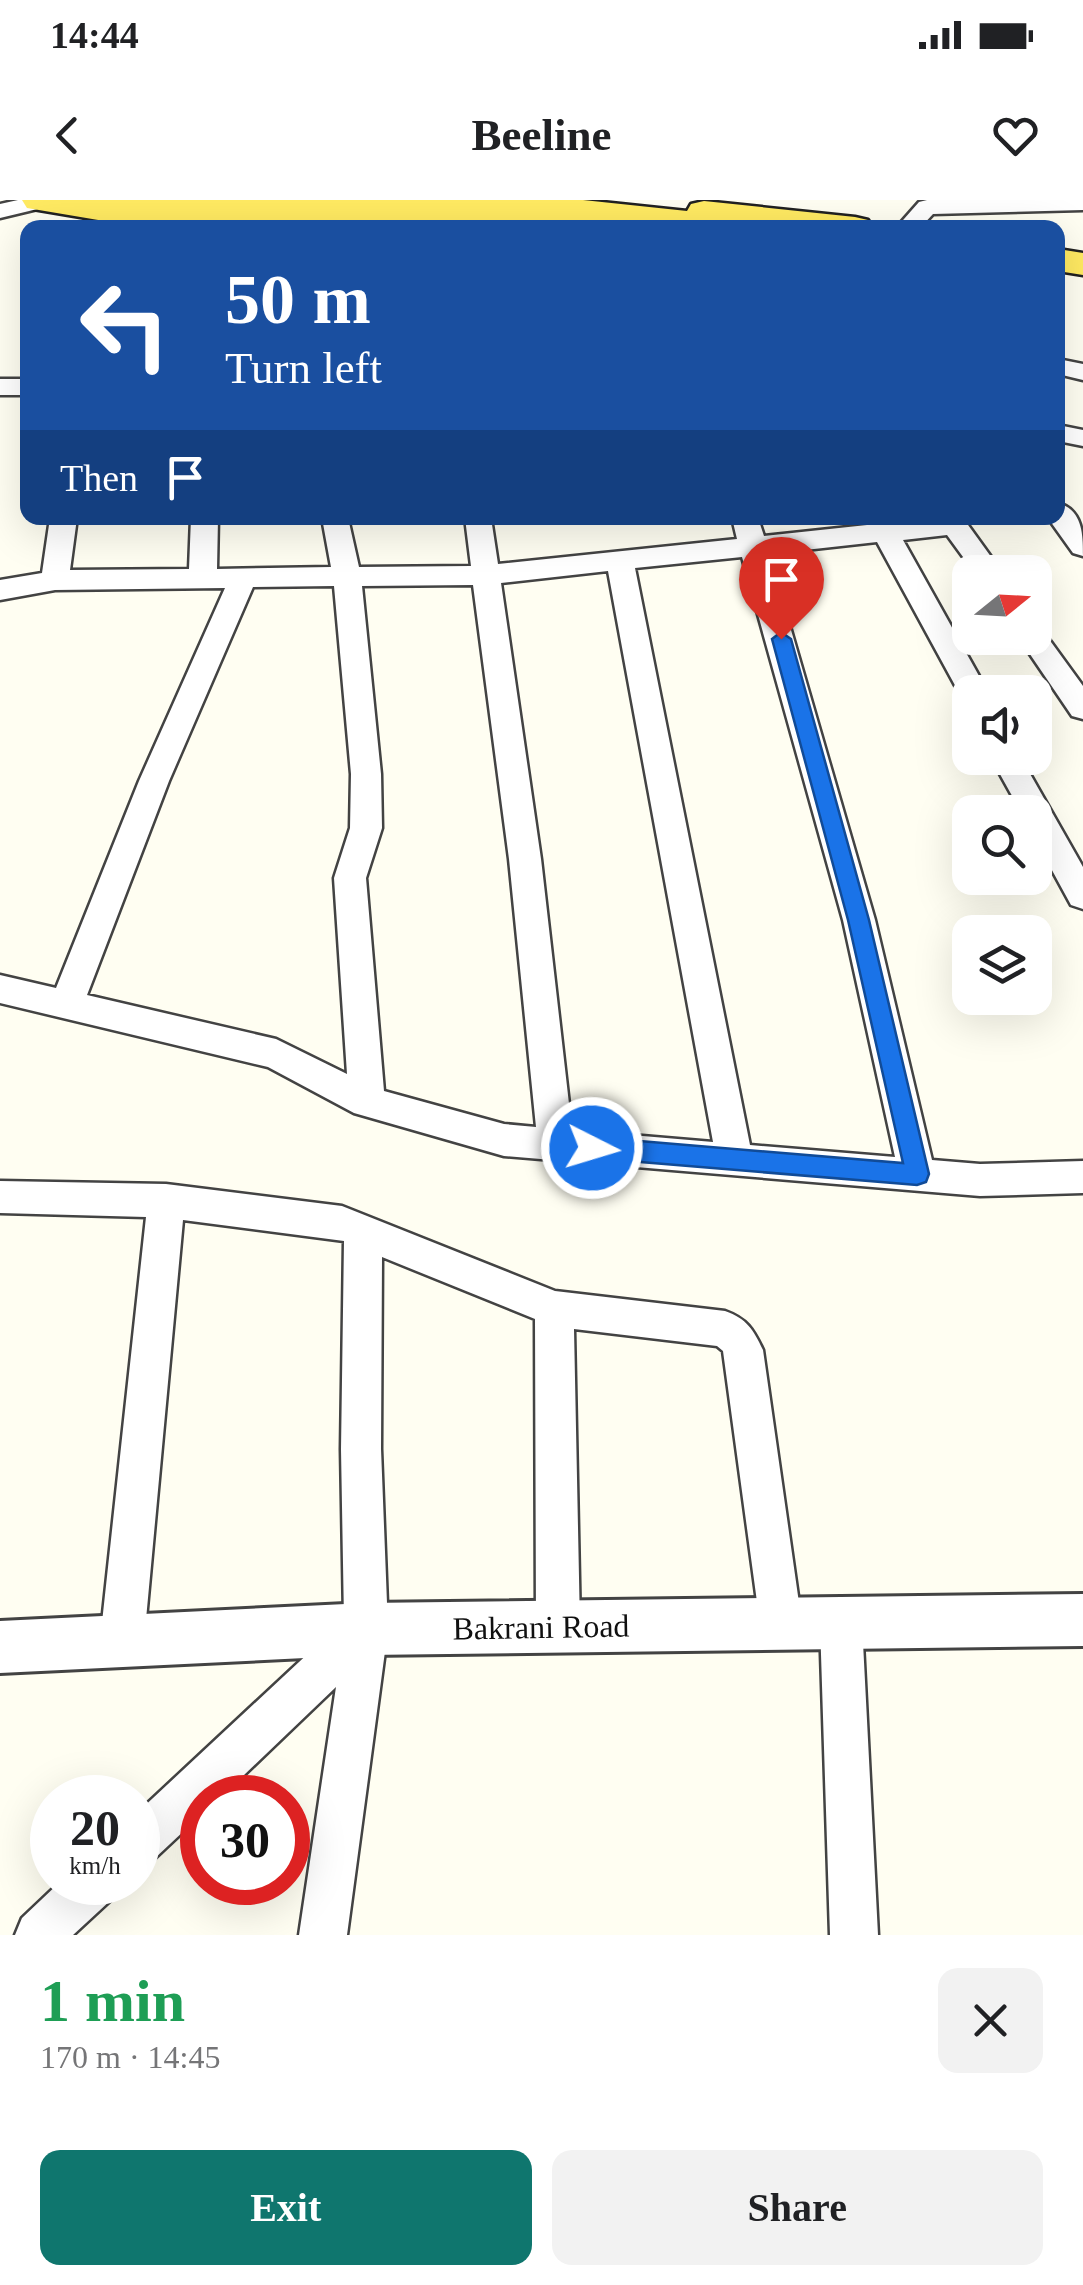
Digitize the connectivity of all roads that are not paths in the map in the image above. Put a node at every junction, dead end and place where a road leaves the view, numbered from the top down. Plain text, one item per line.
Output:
1 (82, 200) edge
2 (592, 200) edge
3 (41, 201) edge
4 (1083, 203) edge
5 (0, 212) edge
6 (319, 218) edge
7 (427, 218) edge
8 (669, 219) edge
9 (211, 220) edge
10 (915, 220) edge
11 (1065, 522) edge
12 (62, 525) edge
13 (204, 525) edge
14 (336, 525) edge
15 (479, 525) edge
16 (864, 525) edge
17 (882, 525) edge
18 (954, 525) edge
19 (749, 532) edge
20 (1083, 547) edge
21 (976, 555) edge
22 (620, 561) junction
23 (488, 575) junction
24 (347, 576) junction
25 (202, 578) junction
26 (243, 578) junction
27 (55, 580) junction
28 (0, 590) edge
29 (1046, 655) edge
30 (964, 675) edge
31 (1083, 708) edge
32 (1015, 775) edge
33 (1083, 896) edge
34 (0, 989) edge
35 (67, 1004) junction
36 (367, 1102) junction
37 (556, 1144) junction
38 (735, 1160) junction
39 (917, 1174) junction
40 (1083, 1178) edge
41 (0, 1197) edge
42 (166, 1201) junction
43 (363, 1232) junction
44 (554, 1309) junction
45 (1083, 1620) edge
46 (841, 1623) junction
47 (781, 1624) junction
48 (558, 1627) junction
49 (366, 1629) junction
50 (122, 1641) junction
51 (0, 1647) edge
52 (160, 1821) edge
53 (71, 1905) edge
54 (39, 1935) edge
55 (323, 1935) edge
56 (854, 1935) edge

1 - 3 main road
2 - 8 main road
3 - 5 street
3 - 9 main road
4 - 10 street
6 - 7 main road
6 - 9 main road
7 - 8 main road
11 - 20 street
12 - 27 street
13 - 25 street
14 - 24 street
15 - 23 street
16 - 19 street
17 - 30 street
18 - 21 street
19 - 22 street
19 - 39 street
22 - 23 street
22 - 38 street
23 - 24 street
23 - 37 street
24 - 26 street
24 - 36 street
25 - 26 street
25 - 27 street
26 - 35 street
27 - 28 street
29 - 31 street
32 - 33 street
34 - 35 street
35 - 36 street
36 - 37 street
37 - 38 street
38 - 39 street
39 - 40 street
41 - 42 street
42 - 43 street
42 - 50 street
43 - 44 street
43 - 49 street
44 - 47 street
44 - 48 street
45 - 46 street, Bakrani Road
46 - 47 street, Bakrani Road
46 - 56 street
47 - 48 street, Bakrani Road
48 - 49 street, Bakrani Road
49 - 50 street, Bakrani Road
49 - 52 street
49 - 55 street
50 - 51 street, Bakrani Road
53 - 54 street

